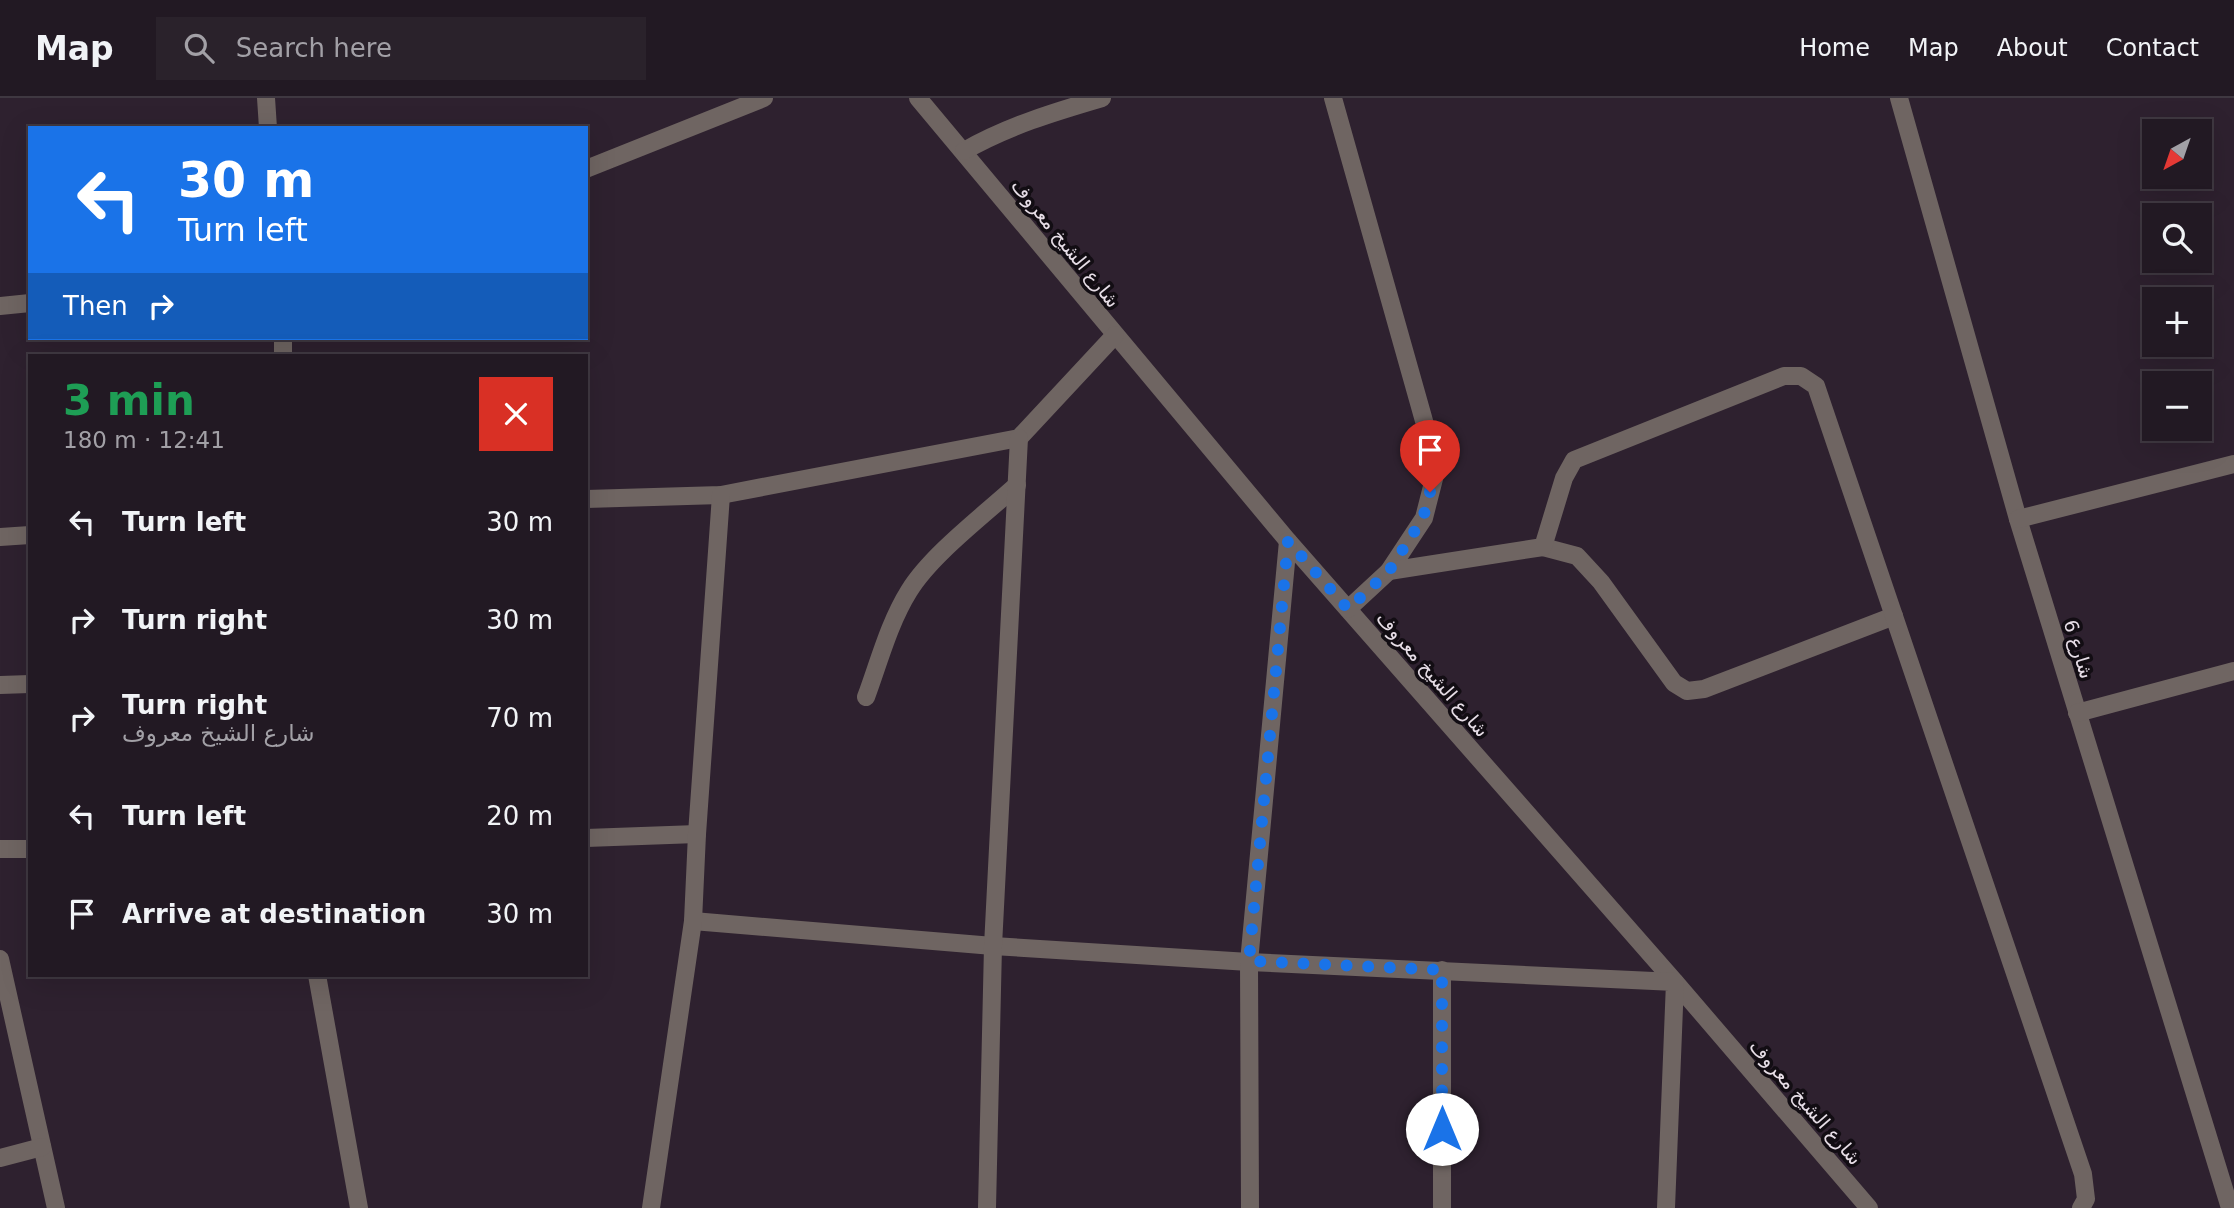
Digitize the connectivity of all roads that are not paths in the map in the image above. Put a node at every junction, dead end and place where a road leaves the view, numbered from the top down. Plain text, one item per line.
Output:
1 (266, 98) edge
2 (764, 98) edge
3 (918, 98) edge
4 (1102, 98) edge
5 (1333, 98) edge
6 (1899, 98) edge
7 (268, 126) edge
8 (964, 151) junction
9 (588, 168) edge
10 (28, 303) edge
11 (0, 306) edge
12 (1115, 335) junction
13 (1020, 438) junction
14 (2234, 464) edge
15 (1017, 485) junction
16 (722, 495) junction
17 (588, 499) edge
18 (2018, 519) junction
19 (28, 535) edge
20 (0, 537) edge
21 (1288, 541) junction
22 (1543, 547) junction
23 (1389, 571) junction
24 (1348, 609) junction
25 (1894, 616) junction
26 (2234, 671) edge
27 (28, 684) edge
28 (0, 685) edge
29 (866, 697) dead end
30 (2077, 713) junction
31 (696, 834) junction
32 (588, 838) edge
33 (0, 849) edge
34 (28, 849) edge
35 (693, 921) junction
36 (993, 946) junction
37 (0, 959) edge
38 (1249, 961) junction
39 (1442, 970) junction
40 (317, 977) edge
41 (1675, 982) junction
42 (42, 1147) junction
43 (0, 1158) edge
44 (55, 1208) edge
45 (359, 1208) edge
46 (651, 1208) edge
47 (987, 1208) edge
48 (1250, 1208) edge
49 (1442, 1208) edge
50 (1666, 1208) edge
51 (1870, 1208) edge
52 (2081, 1208) edge
53 (2230, 1208) edge

1 - 7 street
2 - 9 street
3 - 8 street, شارع الشيخ معروف
4 - 8 street
5 - 23 street
6 - 18 street, شارع 6
8 - 12 street, شارع الشيخ معروف
10 - 11 street
12 - 13 street
12 - 21 street, شارع الشيخ معروف
13 - 15 street
13 - 16 street
14 - 18 street
15 - 29 street
15 - 36 street
16 - 17 street
16 - 31 street
18 - 30 street, شارع 6
19 - 20 street
21 - 24 street, شارع الشيخ معروف
21 - 38 street
22 - 23 street
22 - 25 street
22 - 25 street
23 - 24 street
24 - 41 street, شارع الشيخ معروف
25 - 52 street
26 - 30 street
27 - 28 street
30 - 53 street, شارع 6
31 - 32 street
31 - 35 street
33 - 34 street
35 - 36 street
35 - 46 street
36 - 38 street
36 - 47 street
37 - 42 street
38 - 39 street
38 - 48 street
39 - 41 street
39 - 49 street
40 - 45 street
41 - 50 street
41 - 51 street, شارع الشيخ معروف
42 - 43 street
42 - 44 street

